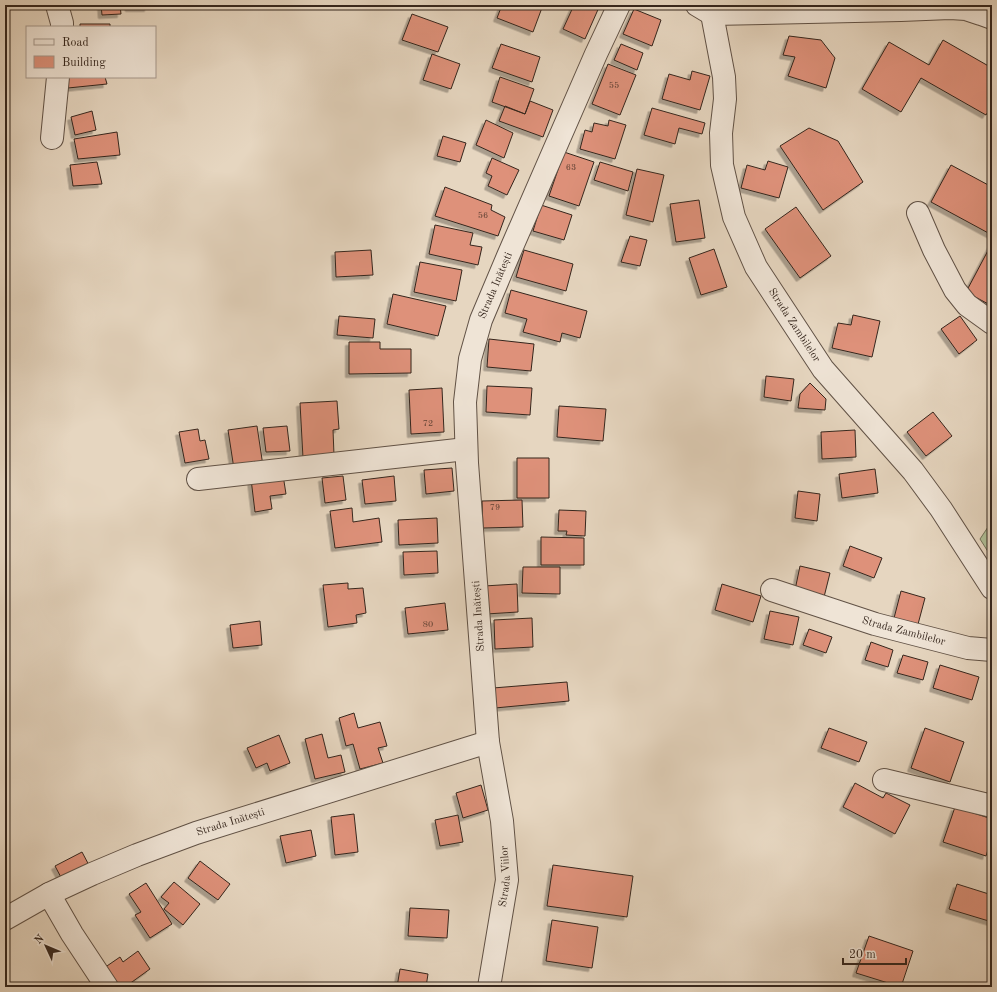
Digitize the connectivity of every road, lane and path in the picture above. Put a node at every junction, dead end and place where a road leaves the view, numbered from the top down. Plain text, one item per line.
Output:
1 (57, 5) edge
2 (619, 5) edge
3 (950, 6) edge
4 (705, 9) edge
5 (992, 18) edge
6 (62, 26) edge
7 (58, 78) edge
8 (52, 138) dead end
9 (918, 213) dead end
10 (992, 323) edge
11 (466, 449) junction
12 (198, 479) dead end
13 (992, 588) edge
14 (772, 590) dead end
15 (992, 650) edge
16 (488, 742) junction
17 (884, 780) dead end
18 (992, 806) edge
19 (50, 894) junction
20 (5, 919) edge
21 (107, 987) edge
22 (489, 987) edge

1 - 6 street
2 - 11 street, Strada Inătești
3 - 4 street
3 - 5 street
4 - 13 street, Strada Zambilelor
7 - 8 street
9 - 10 street
11 - 12 street
11 - 16 street, Strada Inătești
14 - 15 street, Strada Zambilelor
16 - 19 street, Strada Inătești
16 - 22 street, Strada Viilor
17 - 18 street
19 - 20 street, Strada Inătești
19 - 21 street

